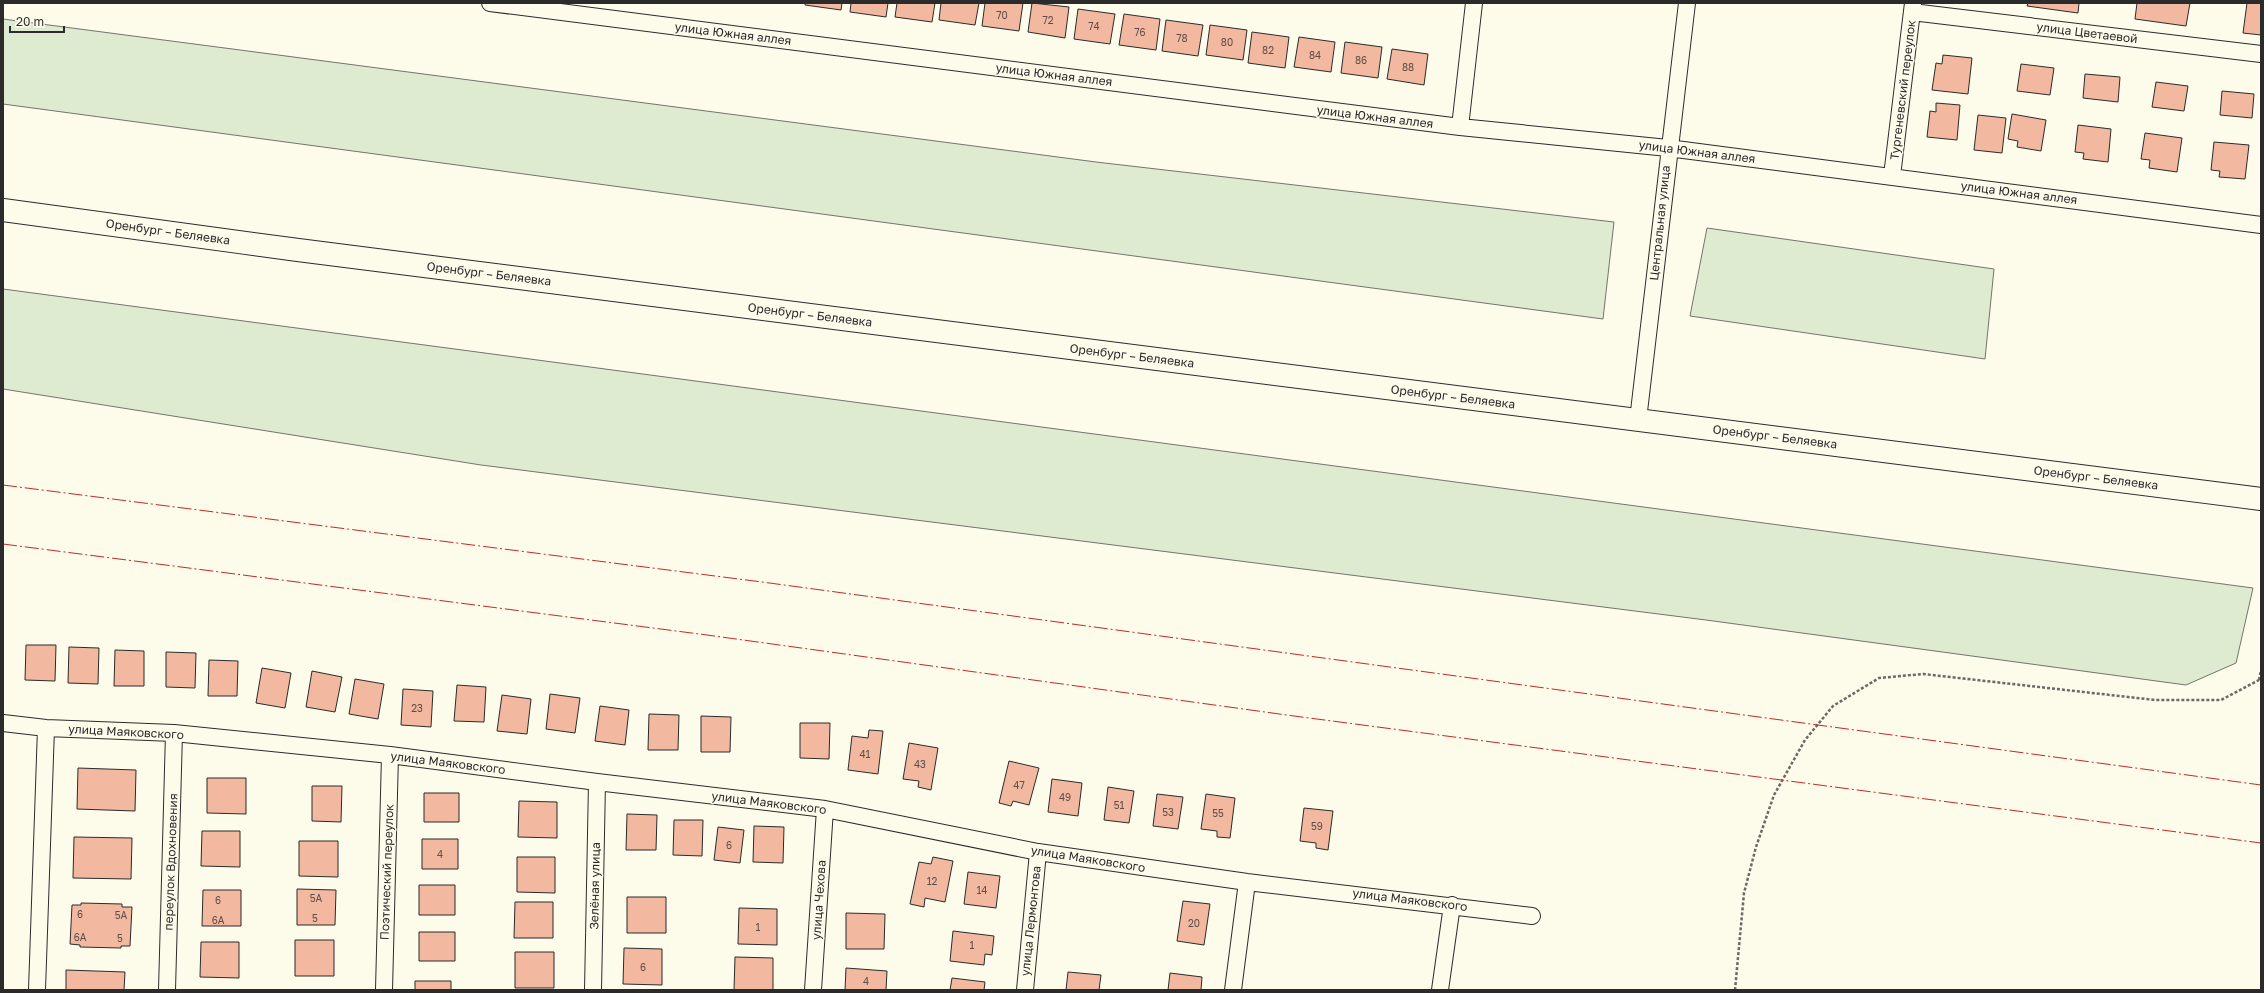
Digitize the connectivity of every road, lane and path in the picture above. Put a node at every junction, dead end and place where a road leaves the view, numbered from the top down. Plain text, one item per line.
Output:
1 (490, 3) edge
2 (1474, 3) edge
3 (1687, 3) edge
4 (1913, 8) edge
5 (2261, 54) edge
6 (1460, 128) junction
7 (1668, 148) junction
8 (1892, 176) junction
9 (3, 210) edge
10 (2261, 225) edge
11 (1638, 420) junction
12 (2261, 499) edge
13 (2261, 670) edge
14 (2260, 681) edge
15 (3, 723) edge
16 (46, 728) junction
17 (174, 733) junction
18 (390, 755) junction
19 (597, 782) junction
20 (825, 809) junction
21 (1038, 852) junction
22 (1247, 882) junction
23 (1452, 905) junction
24 (1532, 916) dead end
25 (37, 990) edge
26 (167, 990) edge
27 (384, 990) edge
28 (593, 990) edge
29 (812, 990) edge
30 (1025, 990) edge
31 (1233, 990) edge
32 (1440, 990) edge
33 (1735, 990) edge

1 - 6 street, улица Южная аллея
2 - 6 street
3 - 7 street, Центральная улица
4 - 5 street, улица Цветаевой
4 - 8 street, Тургеневский переулок
6 - 7 street, улица Южная аллея
7 - 8 street, улица Южная аллея
7 - 11 street, Центральная улица
8 - 10 street, улица Южная аллея
9 - 11 main road, Оренбург – Беляевка
11 - 12 main road, Оренбург – Беляевка
13 - 14 path
14 - 33 path
15 - 16 street, улица Маяковского
16 - 17 street, улица Маяковского
16 - 25 street
17 - 18 street, улица Маяковского
17 - 26 street, переулок Вдохновения
18 - 19 street, улица Маяковского
18 - 27 street, Поэтический переулок
19 - 20 street, улица Маяковского
19 - 28 street, Зелёная улица
20 - 21 street, улица Маяковского
20 - 29 street, улица Чехова
21 - 22 street, улица Маяковского
21 - 30 street, улица Лермонтова
22 - 23 street, улица Маяковского
22 - 31 street
23 - 24 street, улица Маяковского
23 - 32 street

